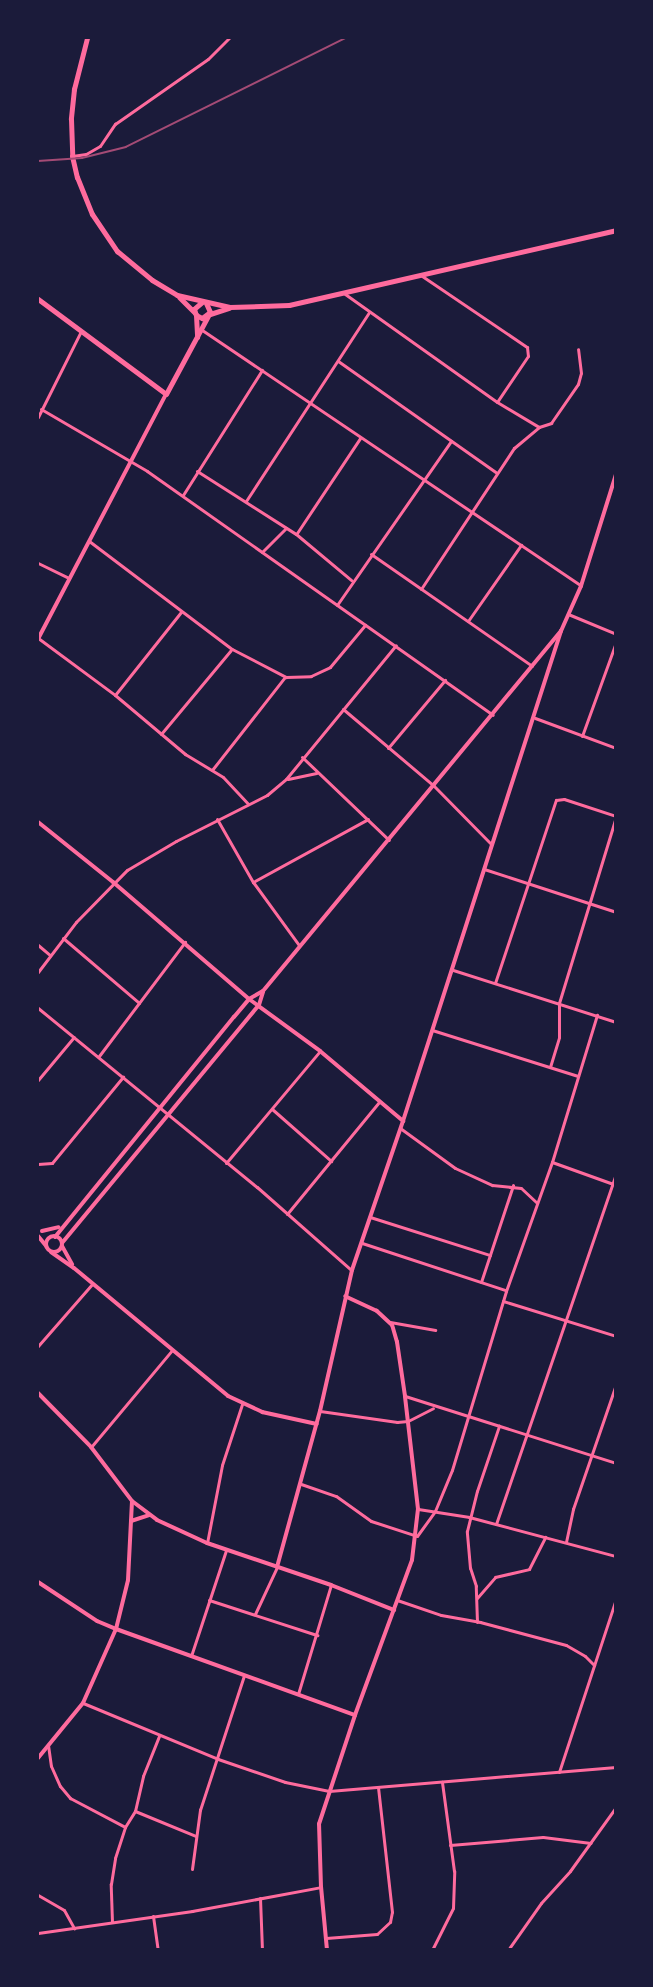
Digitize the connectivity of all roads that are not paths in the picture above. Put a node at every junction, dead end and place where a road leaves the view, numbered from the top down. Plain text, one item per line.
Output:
1 (87, 38) edge
2 (229, 38) edge
3 (72, 156) junction
4 (615, 230) edge
5 (422, 276) junction
6 (345, 294) junction
7 (177, 295) junction
8 (38, 299) edge
9 (205, 302) junction
10 (231, 307) junction
11 (369, 312) junction
12 (196, 314) junction
13 (209, 315) junction
14 (202, 330) junction
15 (81, 331) junction
16 (197, 338) junction
17 (578, 349) dead end
18 (338, 361) junction
19 (262, 370) junction
20 (166, 394) junction
21 (497, 402) junction
22 (310, 403) junction
23 (41, 409) junction
24 (38, 417) edge
25 (539, 427) junction
26 (360, 438) junction
27 (451, 441) junction
28 (131, 461) junction
29 (197, 471) junction
30 (497, 473) junction
31 (615, 474) edge
32 (423, 480) junction
33 (182, 496) junction
34 (246, 501) junction
35 (472, 514) junction
36 (287, 527) junction
37 (296, 534) junction
38 (89, 541) junction
39 (521, 545) junction
40 (262, 552) junction
41 (370, 554) junction
42 (38, 562) edge
43 (69, 578) junction
44 (352, 580) junction
45 (580, 586) junction
46 (422, 589) junction
47 (337, 605) junction
48 (181, 612) junction
49 (568, 614) junction
50 (468, 621) junction
51 (365, 625) junction
52 (561, 631) junction
53 (615, 634) edge
54 (38, 636) edge
55 (615, 642) edge
56 (396, 645) junction
57 (232, 650) junction
58 (532, 666) junction
59 (286, 677) junction
60 (445, 679) junction
61 (115, 695) junction
62 (343, 708) junction
63 (493, 714) junction
64 (534, 718) junction
65 (161, 734) junction
66 (582, 735) junction
67 (388, 748) junction
68 (615, 748) edge
69 (302, 757) junction
70 (212, 770) junction
71 (316, 773) junction
72 (286, 779) junction
73 (434, 786) junction
74 (248, 804) junction
75 (615, 816) edge
76 (218, 819) junction
77 (368, 819) junction
78 (38, 822) edge
79 (389, 840) junction
80 (490, 843) dead end
81 (484, 869) junction
82 (113, 882) junction
83 (253, 882) junction
84 (528, 883) junction
85 (590, 903) junction
86 (615, 912) edge
87 (63, 938) junction
88 (185, 942) junction
89 (38, 945) edge
90 (299, 945) junction
91 (50, 955) junction
92 (453, 970) junction
93 (38, 972) edge
94 (495, 982) junction
95 (263, 991) junction
96 (249, 999) junction
97 (139, 1003) junction
98 (559, 1003) junction
99 (259, 1005) junction
100 (38, 1008) edge
101 (597, 1015) junction
102 (615, 1022) edge
103 (432, 1030) junction
104 (74, 1037) junction
105 (320, 1051) junction
106 (98, 1056) junction
107 (550, 1067) junction
108 (578, 1076) junction
109 (123, 1077) junction
110 (38, 1080) edge
111 (379, 1102) junction
112 (160, 1107) junction
113 (272, 1109) junction
114 (168, 1114) junction
115 (403, 1121) junction
116 (400, 1128) junction
117 (331, 1161) junction
118 (552, 1162) junction
119 (226, 1163) junction
120 (38, 1164) edge
121 (615, 1174) edge
122 (513, 1185) junction
123 (614, 1185) edge
124 (538, 1204) junction
125 (287, 1214) junction
126 (370, 1217) junction
127 (64, 1223) junction
128 (40, 1230) edge
129 (38, 1236) edge
130 (53, 1237) junction
131 (362, 1243) junction
132 (62, 1244) junction
133 (50, 1250) junction
134 (489, 1255) junction
135 (74, 1268) junction
136 (352, 1270) junction
137 (481, 1282) junction
138 (92, 1284) junction
139 (506, 1291) junction
140 (345, 1296) junction
141 (502, 1301) junction
142 (388, 1321) junction
143 (566, 1322) junction
144 (435, 1330) dead end
145 (615, 1336) edge
146 (38, 1346) edge
147 (172, 1350) junction
148 (615, 1384) edge
149 (38, 1393) edge
150 (405, 1396) junction
151 (242, 1404) junction
152 (435, 1407) junction
153 (320, 1411) junction
154 (468, 1416) junction
155 (408, 1421) junction
156 (317, 1424) junction
157 (500, 1426) junction
158 (528, 1435) junction
159 (91, 1447) junction
160 (592, 1456) junction
161 (615, 1463) edge
162 (301, 1484) junction
163 (132, 1502) junction
164 (418, 1509) junction
165 (435, 1511) junction
166 (149, 1515) junction
167 (469, 1517) junction
168 (131, 1521) junction
169 (496, 1524) junction
170 (417, 1536) junction
171 (545, 1537) junction
172 (566, 1542) junction
173 (207, 1543) junction
174 (226, 1550) junction
175 (615, 1556) edge
176 (278, 1567) junction
177 (38, 1582) edge
178 (331, 1585) junction
179 (397, 1599) junction
180 (615, 1599) edge
181 (209, 1600) junction
182 (476, 1600) junction
183 (394, 1610) junction
184 (255, 1614) junction
185 (477, 1622) junction
186 (116, 1629) junction
187 (316, 1635) junction
188 (190, 1658) junction
189 (594, 1665) junction
190 (244, 1675) junction
191 (298, 1694) junction
192 (83, 1703) junction
193 (355, 1715) junction
194 (159, 1736) junction
195 (48, 1745) junction
196 (38, 1758) edge
197 (218, 1759) junction
198 (615, 1767) edge
199 (559, 1772) junction
200 (442, 1782) junction
201 (378, 1788) junction
202 (329, 1791) junction
203 (615, 1807) edge
204 (135, 1811) junction
205 (125, 1827) junction
206 (196, 1836) junction
207 (591, 1844) junction
208 (450, 1845) junction
209 (192, 1869) dead end
210 (321, 1887) junction
211 (38, 1895) edge
212 (260, 1898) junction
213 (153, 1915) junction
214 (112, 1922) junction
215 (74, 1929) junction
216 (38, 1933) edge
217 (326, 1938) junction
218 (159, 1950) edge
219 (262, 1950) edge
220 (327, 1950) edge
221 (432, 1950) edge
222 (508, 1950) edge

1 - 3 main road
2 - 3 street
3 - 7 main road
4 - 5 main road
5 - 6 main road
5 - 21 street
6 - 10 main road
6 - 11 street
7 - 9 main road
7 - 12 main road
8 - 15 main road
9 - 10 main road
9 - 12 main road
9 - 13 main road
10 - 13 main road
11 - 18 street
11 - 21 street
12 - 13 main road
12 - 16 main road
13 - 14 main road
14 - 16 main road
14 - 19 street
15 - 20 main road
15 - 23 street
16 - 20 main road
17 - 25 street
18 - 22 street
18 - 27 street
19 - 22 street
19 - 29 street
20 - 28 street
21 - 25 street
22 - 26 street
22 - 34 street
23 - 24 street
23 - 28 street
25 - 30 street
26 - 32 street
26 - 37 street
27 - 30 street
27 - 32 street
28 - 33 street
28 - 38 street
29 - 33 street
29 - 34 street
30 - 35 street
31 - 45 street
32 - 35 street
32 - 41 street
33 - 40 street
34 - 36 street
35 - 39 street
35 - 46 street
36 - 37 street
36 - 40 street
37 - 44 street
38 - 43 street
38 - 48 street
39 - 45 street
39 - 50 street
40 - 47 street
41 - 44 street
41 - 46 street
42 - 43 street
43 - 54 street
44 - 47 street
45 - 49 street
46 - 50 street
47 - 51 street
48 - 57 street
48 - 61 street
49 - 52 street
49 - 53 street
50 - 58 street
51 - 56 street
51 - 59 street
52 - 58 street
52 - 64 street
54 - 61 street
55 - 66 street
56 - 60 street
56 - 62 street
57 - 59 street
57 - 65 street
58 - 63 street
59 - 70 street
60 - 63 street
60 - 67 street
61 - 65 street
62 - 67 street
62 - 69 street
63 - 73 street
64 - 66 street
64 - 81 street
65 - 70 street
66 - 68 street
67 - 73 street
69 - 71 street
69 - 72 street
70 - 74 street
71 - 72 street
71 - 77 street
72 - 74 street
73 - 79 street
73 - 80 street
74 - 76 street
75 - 84 street
75 - 85 street
76 - 82 street
76 - 83 street
77 - 79 street
77 - 83 street
78 - 82 street
79 - 90 street
81 - 84 street
81 - 92 street
82 - 87 street
82 - 88 street
83 - 90 street
84 - 85 street
84 - 94 street
85 - 86 street
85 - 98 street
87 - 91 street
87 - 97 street
88 - 96 street
88 - 97 street
89 - 91 street
90 - 95 street
91 - 93 street
92 - 94 street
92 - 103 street
94 - 98 street
95 - 96 street
95 - 99 street
96 - 99 street
96 - 112 street
97 - 106 street
98 - 101 street
98 - 107 street
99 - 105 street
99 - 114 street
100 - 104 street
101 - 102 street
101 - 108 street
103 - 107 street
103 - 115 street
104 - 106 street
104 - 110 street
105 - 111 street
105 - 113 street
106 - 109 street
107 - 108 street
108 - 118 street
109 - 112 street
109 - 120 street
111 - 115 street
111 - 117 street
112 - 114 street
112 - 127 street
113 - 117 street
113 - 119 street
114 - 119 street
114 - 132 street
115 - 116 street
116 - 122 street
116 - 126 street
117 - 125 street
118 - 123 street
118 - 124 street
119 - 125 street
121 - 123 street
122 - 124 street
122 - 134 street
123 - 143 street
124 - 139 street
125 - 136 street
126 - 131 street
126 - 134 street
127 - 128 street
127 - 130 street
128 - 130 street
129 - 133 street
130 - 132 street
130 - 133 street
131 - 136 street
131 - 137 street
132 - 133 street
132 - 135 street
133 - 135 street
134 - 137 street
135 - 138 street
136 - 140 street
137 - 139 street
138 - 146 street
138 - 147 street
139 - 141 street
140 - 142 street
140 - 153 street
141 - 143 street
141 - 154 street
142 - 144 street
142 - 150 street
143 - 145 street
143 - 158 street
147 - 151 street
147 - 159 street
148 - 160 street
149 - 159 street
150 - 152 street
150 - 155 street
151 - 156 street
151 - 173 street
152 - 154 street
152 - 155 street
153 - 155 street
153 - 156 street
154 - 157 street
154 - 165 street
155 - 164 street
156 - 162 street
157 - 158 street
157 - 167 street
158 - 160 street
158 - 169 street
159 - 163 street
160 - 161 street
160 - 172 street
162 - 170 street
162 - 176 street
163 - 166 street
163 - 168 street
164 - 165 street
164 - 170 street
165 - 167 street
165 - 170 street
166 - 168 street
166 - 173 street
167 - 169 street
167 - 182 street
168 - 186 street
169 - 171 street
170 - 179 street
171 - 172 street
171 - 182 street
172 - 175 street
173 - 174 street
174 - 176 street
174 - 181 street
176 - 178 street
176 - 184 street
177 - 186 street
178 - 183 street
178 - 187 street
179 - 183 street
179 - 185 street
180 - 189 street
181 - 184 street
181 - 188 street
182 - 185 street
183 - 193 street
184 - 187 street
185 - 189 street
186 - 188 street
186 - 192 street
187 - 191 street
188 - 190 street
189 - 199 street
190 - 191 street
190 - 197 street
191 - 193 street
192 - 194 street
192 - 195 street
193 - 202 street
194 - 197 street
194 - 204 street
195 - 196 street
195 - 205 street
197 - 202 street
197 - 206 street
198 - 199 street
199 - 200 street
200 - 201 street
200 - 208 street
201 - 202 street
201 - 217 street
202 - 210 street
203 - 207 street
204 - 205 street
204 - 206 street
205 - 214 street
206 - 209 street
207 - 208 street
207 - 222 street
208 - 221 street
210 - 212 street
210 - 217 street
211 - 215 street
212 - 213 street
212 - 219 street
213 - 214 street
213 - 218 street
214 - 215 street
215 - 216 street
217 - 220 street

